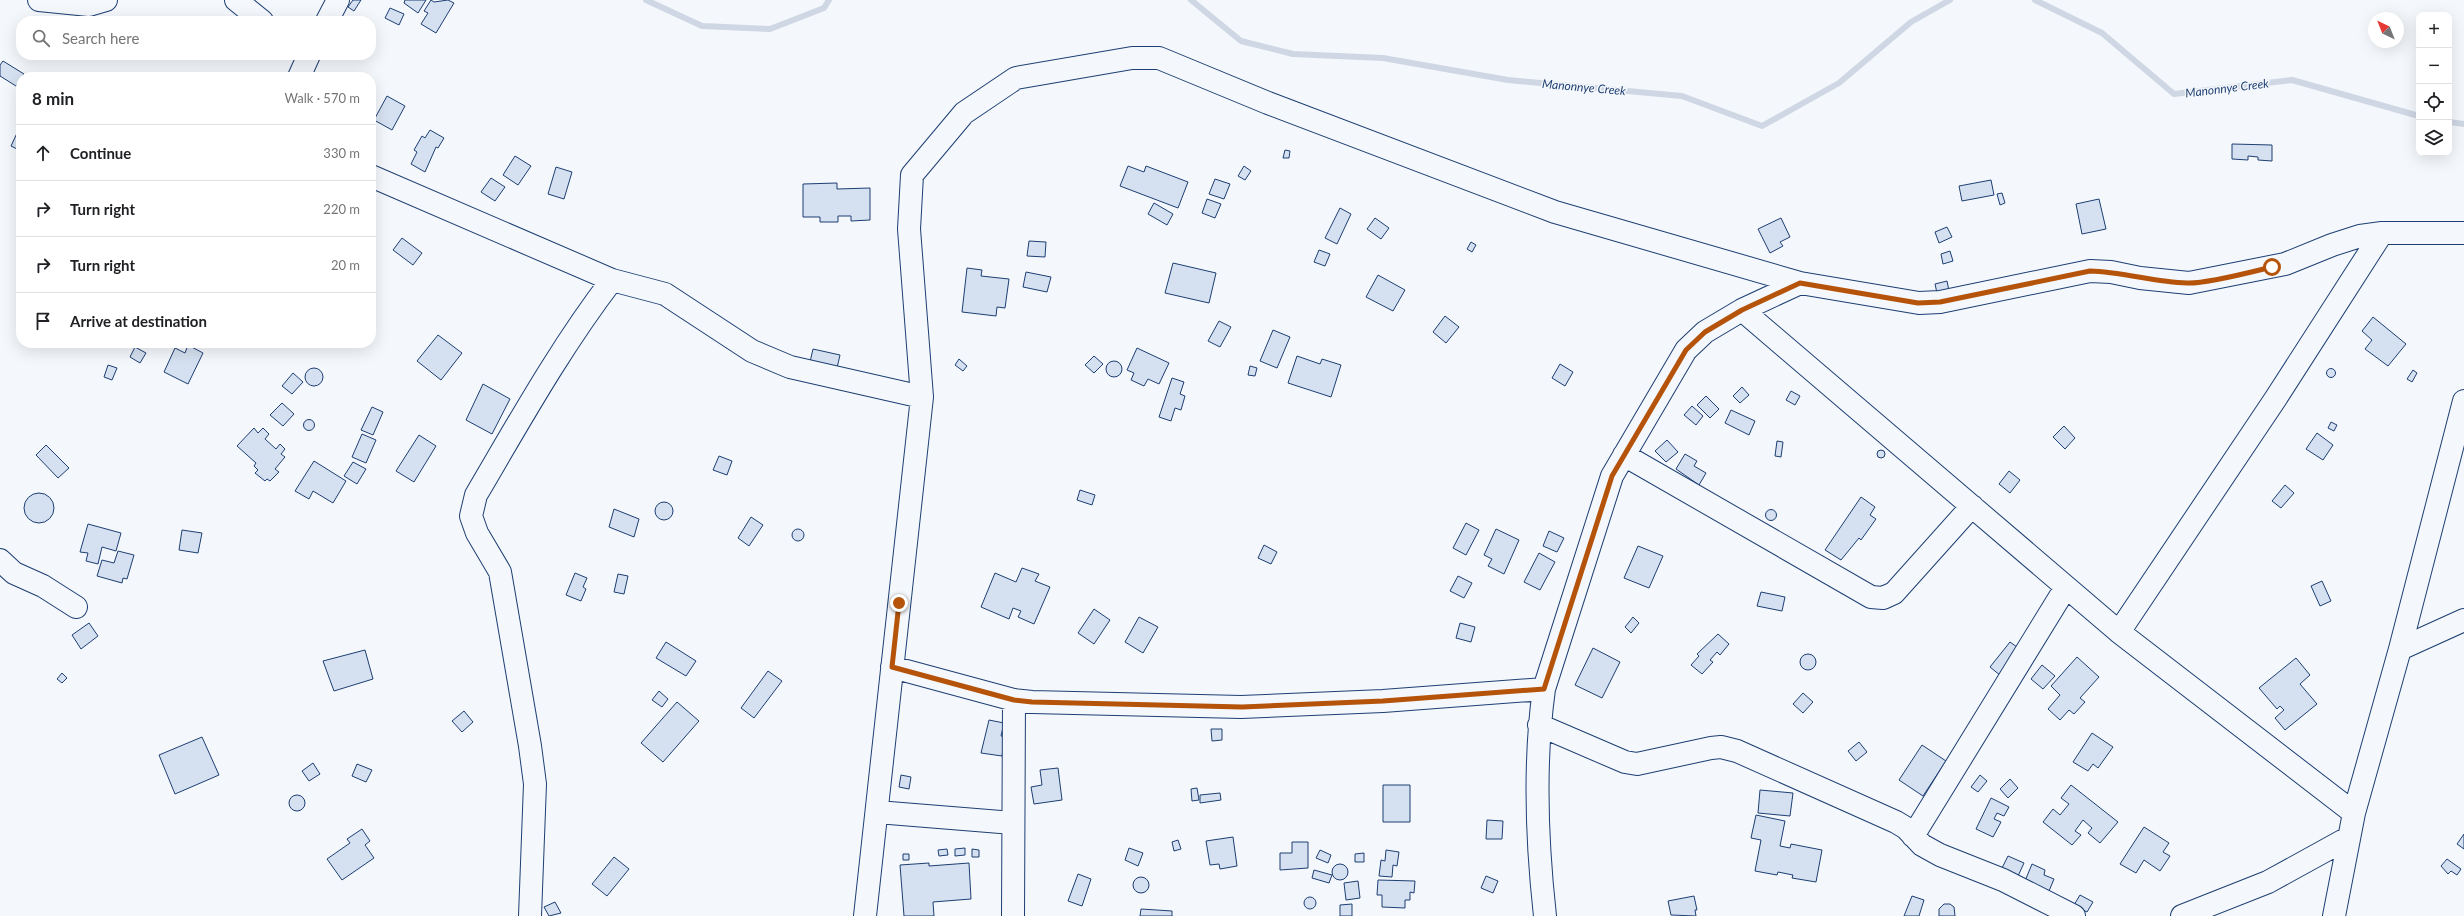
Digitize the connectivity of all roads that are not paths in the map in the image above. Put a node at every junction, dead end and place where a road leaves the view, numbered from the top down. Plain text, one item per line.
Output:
1 (39, 0) edge
2 (106, 0) edge
3 (236, 0) edge
4 (338, 0) edge
5 (256, 16) edge
6 (330, 16) edge
7 (305, 60) edge
8 (301, 72) edge
9 (376, 178) edge
10 (2382, 233) junction
11 (2464, 233) edge
12 (612, 280) junction
13 (1800, 283) junction
14 (1742, 310) junction
15 (922, 397) junction
16 (2464, 401) edge
17 (1624, 455) junction
18 (1972, 506) junction
19 (0, 560) edge
20 (2066, 587) junction
21 (76, 607) dead end
22 (2464, 620) edge
23 (2119, 632) junction
24 (2400, 649) junction
25 (892, 667) junction
26 (1544, 689) junction
27 (1014, 700) junction
28 (1539, 725) junction
29 (877, 812) junction
30 (2354, 813) junction
31 (1013, 823) junction
32 (1913, 836) junction
33 (2348, 838) junction
34 (530, 916) edge
35 (866, 916) edge
36 (1013, 916) edge
37 (1545, 916) edge
38 (2074, 916) edge
39 (2182, 916) edge
40 (2334, 916) edge

1 - 2 street
3 - 5 street
4 - 6 street
7 - 8 street
9 - 12 street
10 - 11 street
10 - 13 street
10 - 23 street
12 - 15 street
12 - 34 street
13 - 14 street
13 - 15 street
14 - 17 street
14 - 18 street
15 - 25 street
16 - 24 street
17 - 18 street
17 - 26 street
18 - 20 street
19 - 21 street
20 - 23 street
20 - 32 street
22 - 24 street
23 - 30 street
24 - 30 street
25 - 27 street
25 - 29 street
26 - 27 street
26 - 28 street
27 - 31 street
28 - 32 street
28 - 37 street
29 - 31 street
29 - 35 street
30 - 33 street
31 - 36 street
32 - 38 street
33 - 39 street
33 - 40 street

